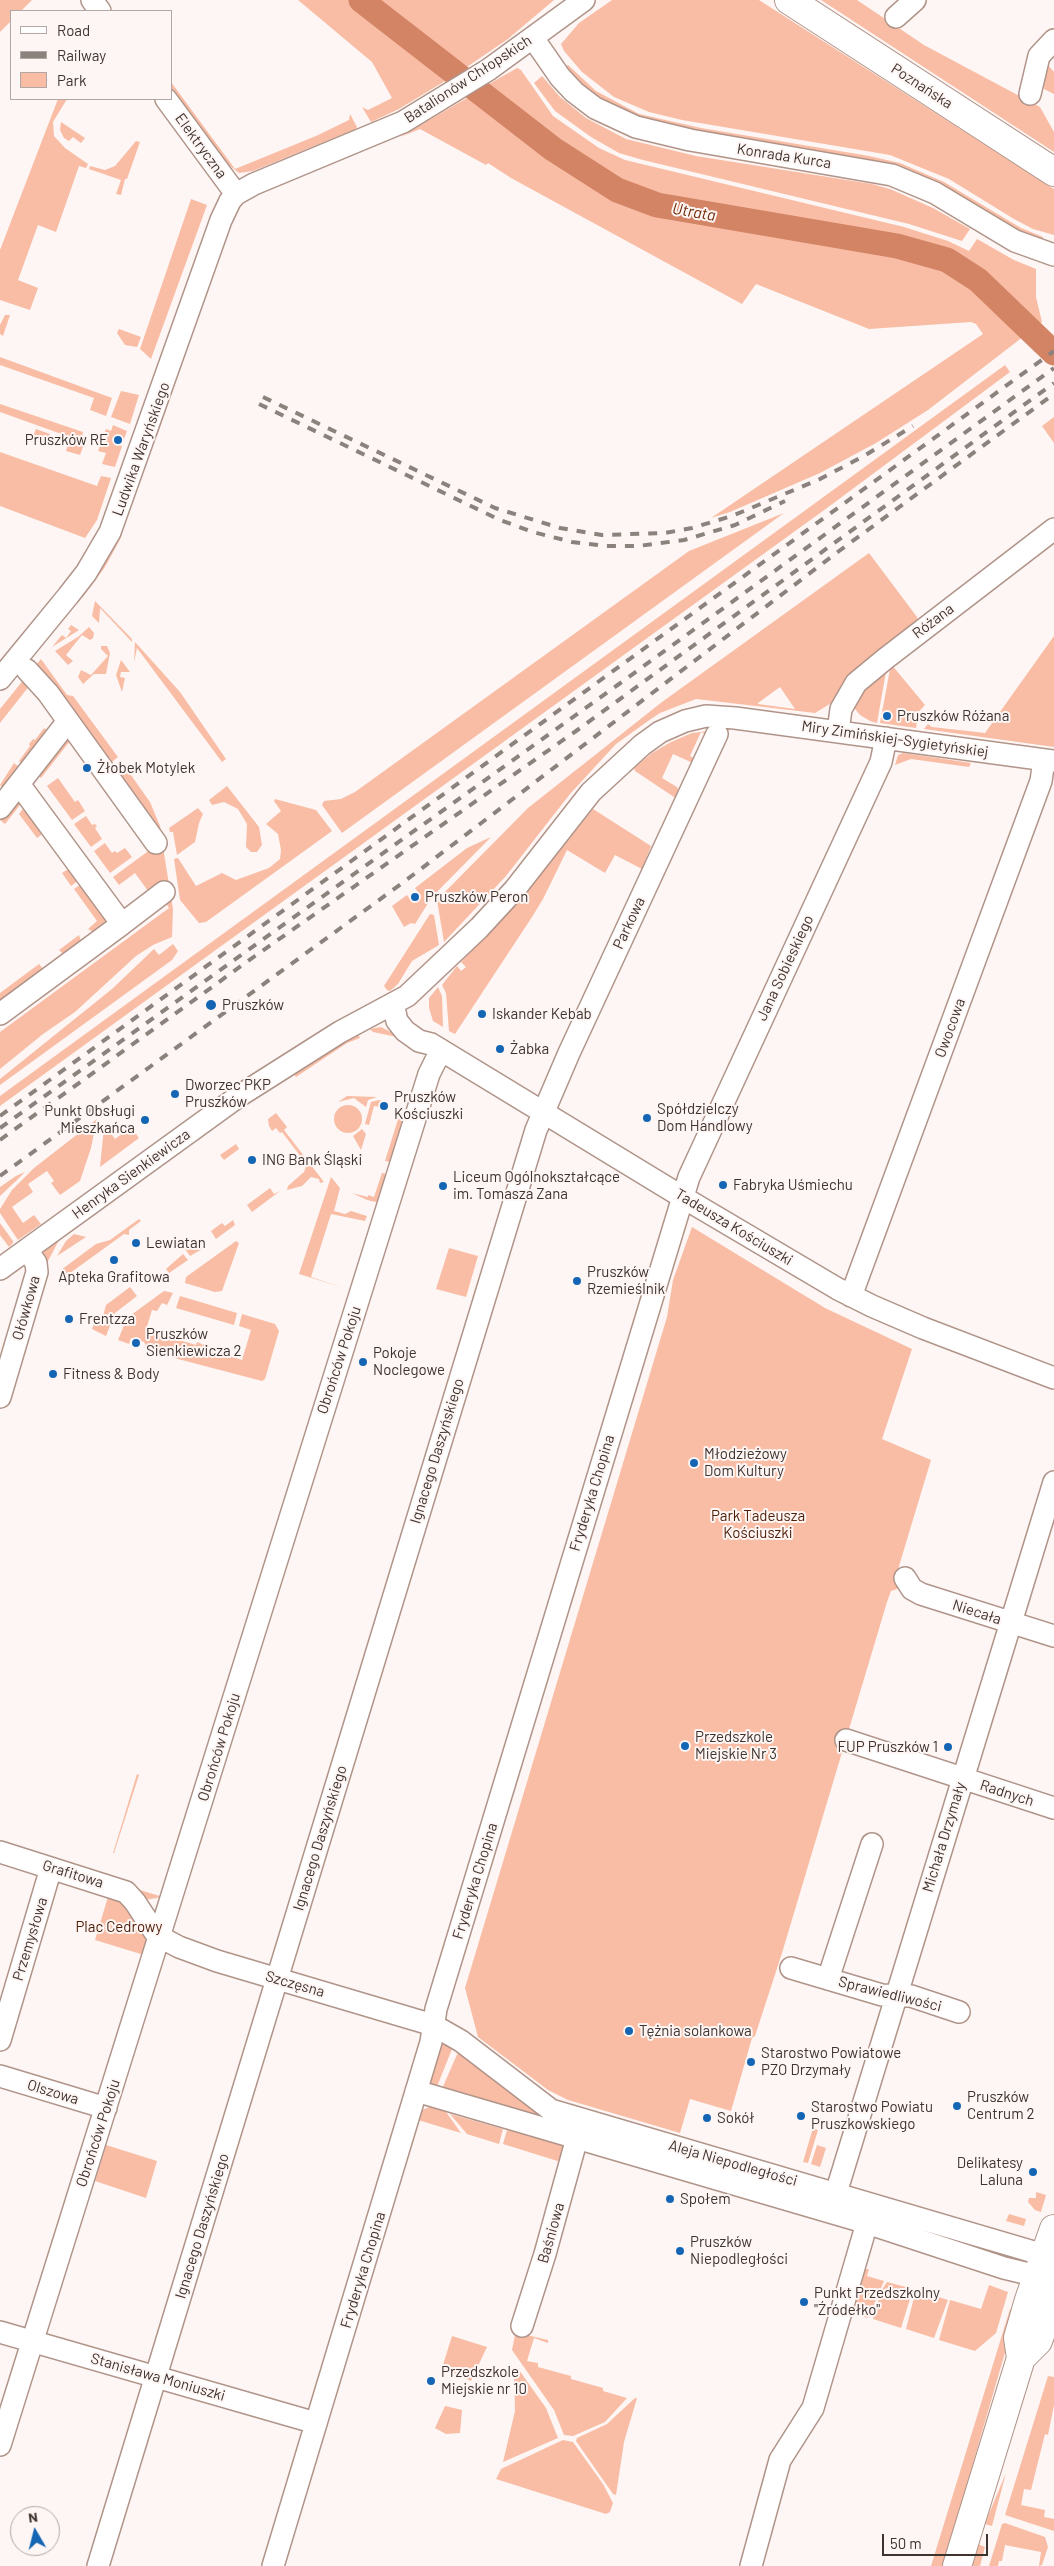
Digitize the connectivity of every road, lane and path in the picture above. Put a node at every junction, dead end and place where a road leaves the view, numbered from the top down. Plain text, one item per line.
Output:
1 (584, 0) edge
2 (789, 0) edge
3 (915, 0) edge
4 (896, 17) dead end
5 (533, 38) junction
6 (1054, 40) edge
7 (1030, 94) dead end
8 (167, 100) edge
9 (1054, 172) edge
10 (236, 194) junction
11 (1054, 255) edge
12 (1054, 529) edge
13 (27, 670) dead end
14 (0, 679) edge
15 (68, 721) junction
16 (838, 732) junction
17 (717, 734) dead end
18 (886, 738) junction
19 (1049, 761) edge
20 (19, 784) junction
21 (0, 808) edge
22 (156, 843) dead end
23 (164, 892) dead end
24 (122, 924) junction
25 (392, 1004) junction
26 (0, 1014) edge
27 (436, 1047) junction
28 (542, 1111) junction
29 (684, 1198) junction
30 (27, 1250) junction
31 (0, 1269) edge
32 (852, 1296) junction
33 (1054, 1378) edge
34 (0, 1397) edge
35 (1054, 1482) edge
36 (905, 1578) dead end
37 (1011, 1622) junction
38 (1054, 1636) edge
39 (846, 1740) dead end
40 (963, 1777) junction
41 (1054, 1808) edge
42 (872, 1844) dead end
43 (0, 1852) edge
44 (51, 1868) junction
45 (171, 1900) junction
46 (138, 1907) junction
47 (160, 1937) junction
48 (791, 1968) dead end
49 (277, 1979) junction
50 (828, 1979) junction
51 (897, 1996) junction
52 (959, 2012) dead end
53 (433, 2025) junction
54 (0, 2040) edge
55 (0, 2076) edge
56 (416, 2091) junction
57 (106, 2108) junction
58 (548, 2119) junction
59 (577, 2138) junction
60 (836, 2193) junction
61 (867, 2223) junction
62 (940, 2224) junction
63 (1054, 2229) edge
64 (932, 2246) junction
65 (1049, 2273) edge
66 (522, 2326) dead end
67 (0, 2332) edge
68 (32, 2341) junction
69 (156, 2376) junction
70 (316, 2423) junction
71 (0, 2446) edge
72 (98, 2566) edge
73 (273, 2566) edge
74 (751, 2566) edge
75 (957, 2566) edge

1 - 5 street, Batalionów Chłopskich
2 - 9 main road, Poznańska
3 - 4 street
5 - 10 street, Batalionów Chłopskich
5 - 11 street, Konrada Kurca
6 - 7 street
8 - 10 street, Elektryczna
10 - 14 street, Ludwika Waryńskiego
12 - 16 street, Różana
13 - 15 street
15 - 20 street
15 - 22 street
16 - 18 street, Miry Zimińskiej-Sygietyńskiej
16 - 25 street, Miry Zimińskiej-Sygietyńskiej
17 - 28 street, Parkowa
18 - 19 street, Miry Zimińskiej-Sygietyńskiej
18 - 29 street, Jana Sobieskiego
19 - 32 street, Owocowa
20 - 21 street
20 - 24 street
23 - 24 street
24 - 26 street
25 - 27 street, Tadeusza Kościuszki
25 - 30 street, Henryka Sienkiewicza
27 - 28 street, Tadeusza Kościuszki
27 - 45 street, Obrońców Pokoju
28 - 29 street, Tadeusza Kościuszki
28 - 49 street, Ignacego Daszyńskiego
29 - 32 street, Tadeusza Kościuszki
29 - 53 street, Fryderyka Chopina
30 - 31 street, Henryka Sienkiewicza
30 - 34 street, Ołówkowa
32 - 33 street, Tadeusza Kościuszki
35 - 37 street, Michała Drzymały
36 - 37 street, Niecała
37 - 38 street, Niecała
37 - 40 street, Michała Drzymały
39 - 40 street, Radnych
40 - 41 street, Radnych
40 - 51 street, Michała Drzymały
42 - 50 street
43 - 44 street, Grafitowa
44 - 46 street, Grafitowa
44 - 54 street, Przemysłowa
45 - 46 street
45 - 47 street, Obrońców Pokoju
46 - 47 street, Grafitowa
47 - 49 street, Szczęsna
47 - 57 street, Obrońców Pokoju
48 - 50 street, Sprawiedliwości
49 - 53 street, Szczęsna
49 - 69 street, Ignacego Daszyńskiego
50 - 51 street, Sprawiedliwości
51 - 52 street, Sprawiedliwości
51 - 60 street, Michała Drzymały
53 - 56 street, Fryderyka Chopina
53 - 58 street, Aleja Niepodległości
55 - 57 street, Olszowa
56 - 58 street, Aleja Niepodległości
56 - 70 street, Fryderyka Chopina
57 - 68 street, Obrońców Pokoju
58 - 59 street, Aleja Niepodległości
58 - 60 street, Aleja Niepodległości
59 - 61 street, Aleja Niepodległości
59 - 66 street, Baśniowa
60 - 62 street, Aleja Niepodległości
61 - 64 street, Aleja Niepodległości
61 - 74 street
62 - 64 street
62 - 65 street, Aleja Niepodległości
63 - 65 main road
64 - 65 street, Aleja Niepodległości
65 - 75 main road
67 - 68 street, Stanisława Moniuszki
68 - 69 street, Stanisława Moniuszki
68 - 71 street, Obrońców Pokoju
69 - 70 street, Stanisława Moniuszki
69 - 72 street, Ignacego Daszyńskiego
70 - 73 street, Fryderyka Chopina

